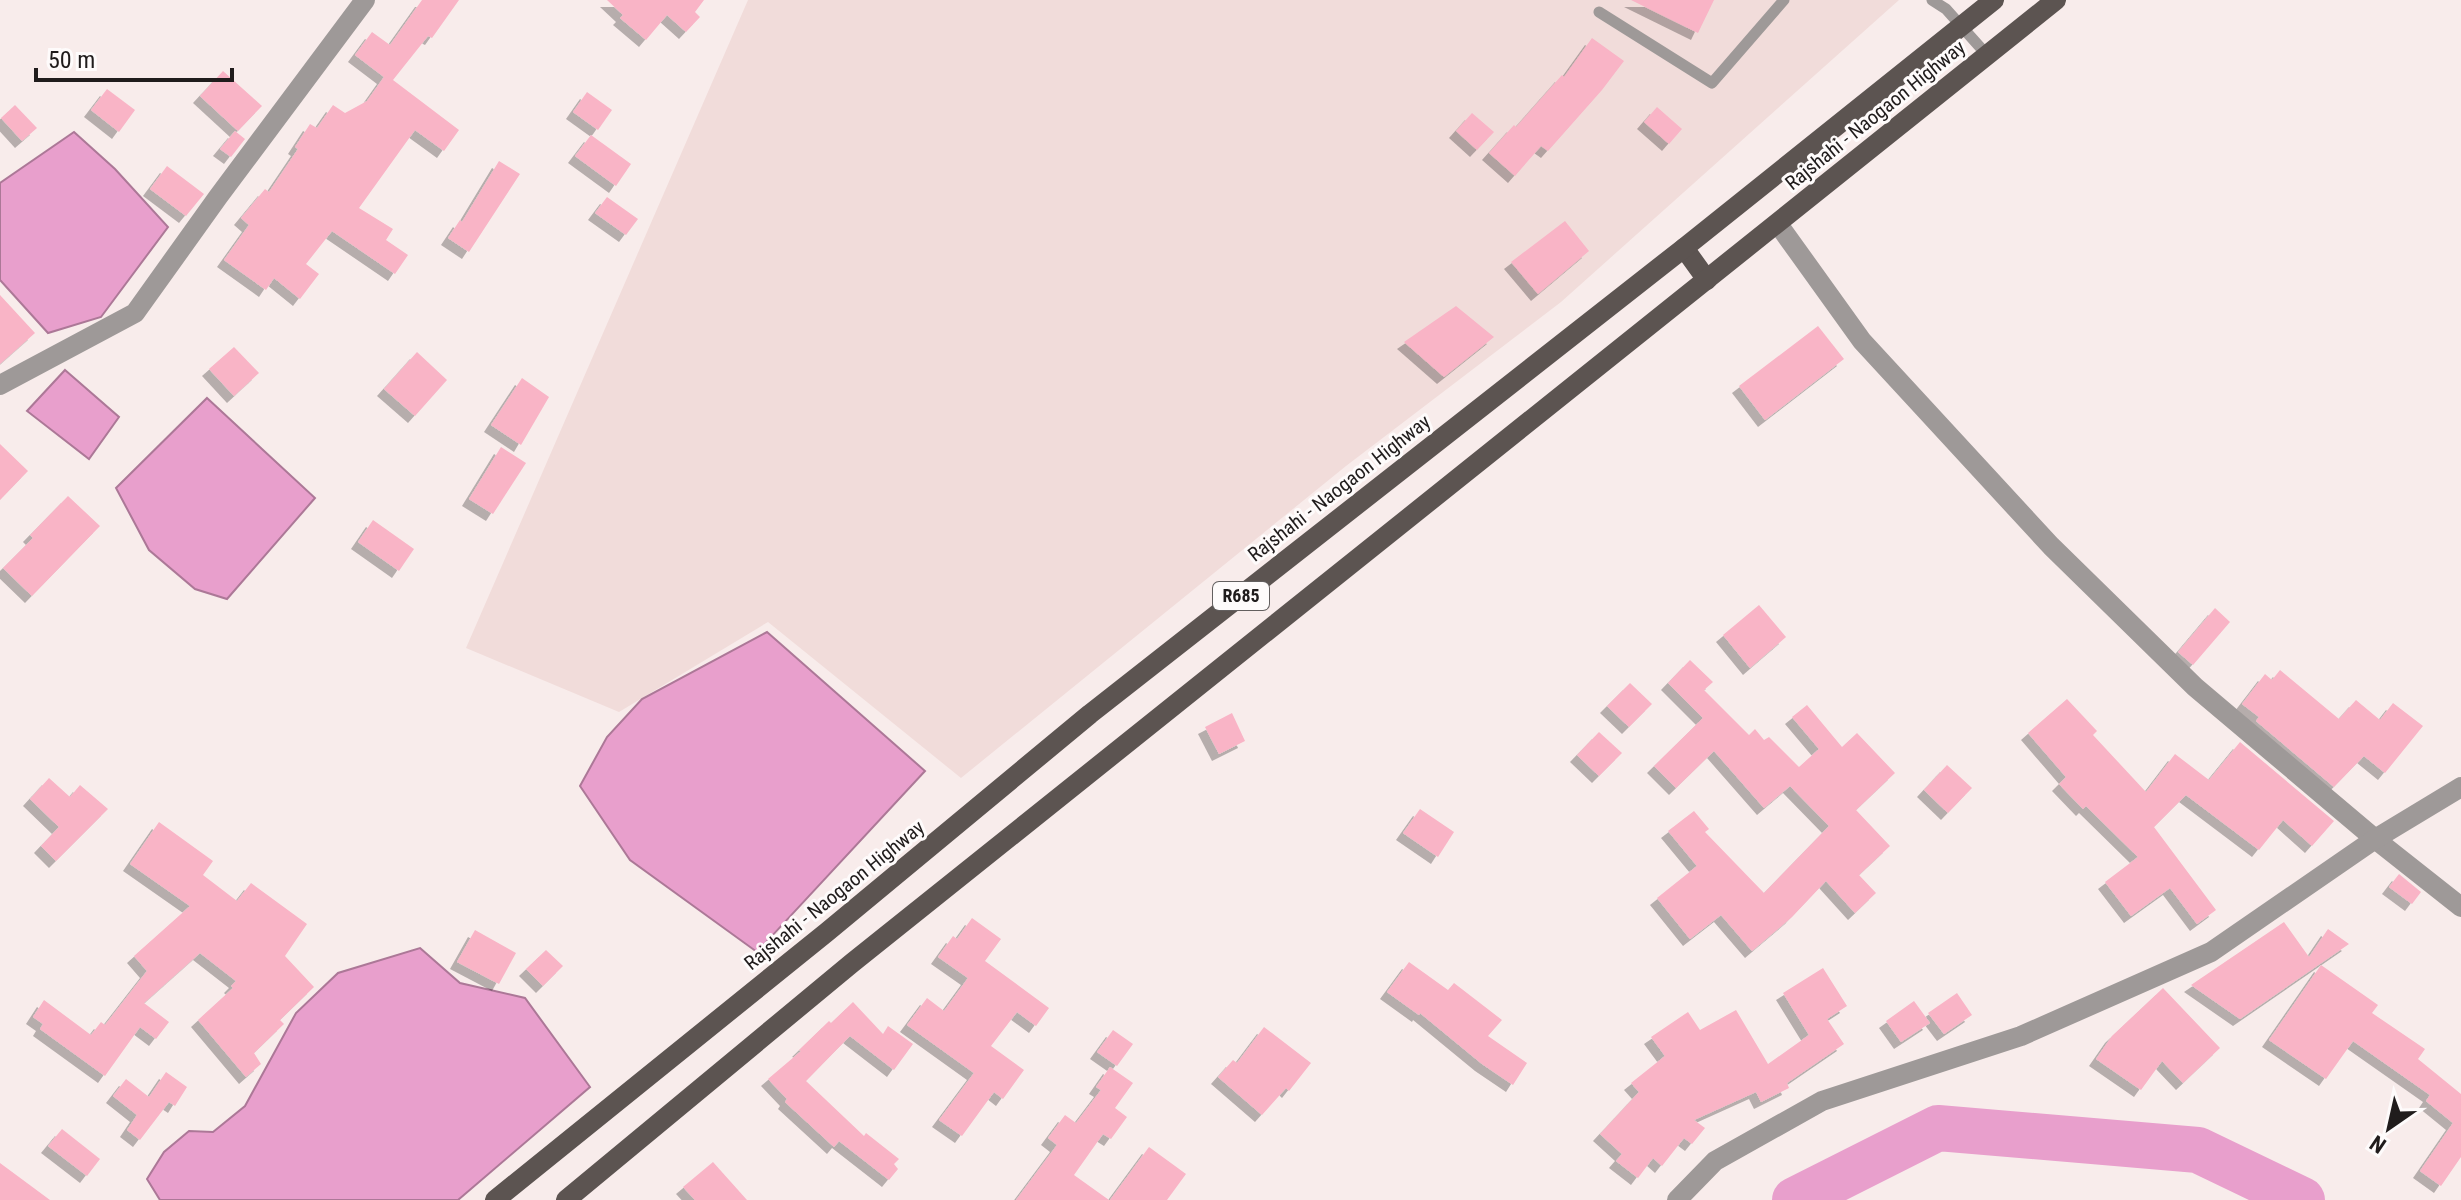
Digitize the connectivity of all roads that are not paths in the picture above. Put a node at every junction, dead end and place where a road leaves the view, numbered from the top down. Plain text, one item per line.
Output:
1 (365, 0) edge
2 (1784, 0) edge
3 (1932, 0) edge
4 (1994, 0) edge
5 (2056, 0) edge
6 (1599, 12) dead end
7 (1961, 26) junction
8 (1987, 55) junction
9 (1778, 224) junction
10 (1684, 248) junction
11 (1707, 280) junction
12 (0, 385) edge
13 (2461, 787) edge
14 (2375, 839) junction
15 (2461, 907) edge
16 (495, 1200) edge
17 (566, 1200) edge
18 (1677, 1200) edge

1 - 12 street
2 - 6 lane
3 - 7 lane
4 - 7 main road, Rajshahi - Naogaon Highway / R685
5 - 8 main road, Rajshahi - Naogaon Highway / R685
7 - 8 lane
7 - 10 main road, Rajshahi - Naogaon Highway / R685
8 - 9 main road, Rajshahi - Naogaon Highway / R685
9 - 11 main road, Rajshahi - Naogaon Highway / R685
9 - 14 street
10 - 11 main road
10 - 16 main road, Rajshahi - Naogaon Highway / R685
11 - 17 main road, Rajshahi - Naogaon Highway / R685
13 - 14 street
14 - 15 street
14 - 18 street

